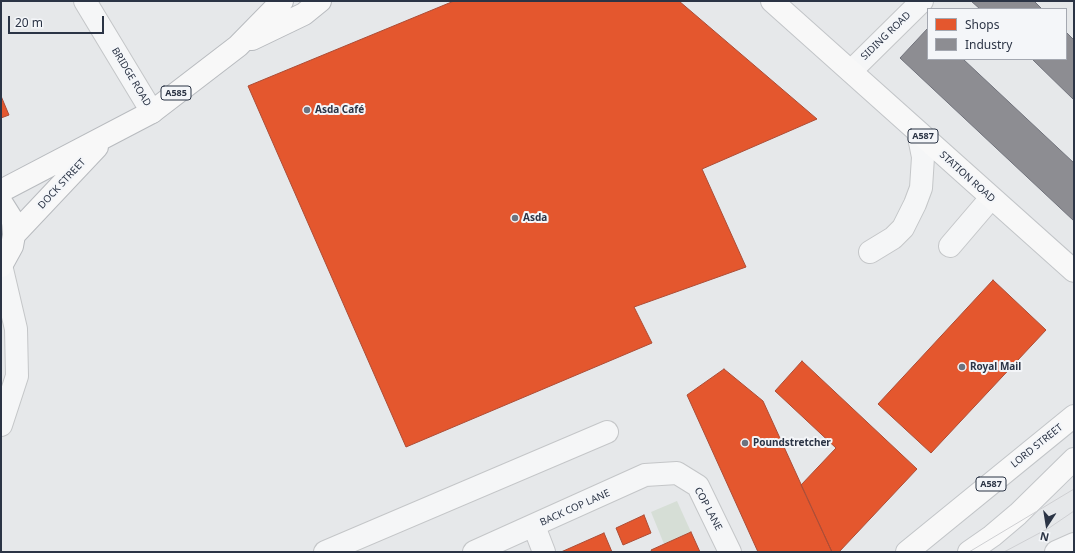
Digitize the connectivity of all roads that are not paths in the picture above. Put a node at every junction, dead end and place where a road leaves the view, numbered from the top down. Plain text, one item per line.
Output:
1 (85, 1) edge
2 (282, 1) edge
3 (320, 1) edge
4 (772, 1) edge
5 (922, 1) edge
6 (238, 46) junction
7 (851, 71) junction
8 (152, 112) junction
9 (918, 132) junction
10 (110, 133) junction
11 (1, 191) edge
12 (991, 198) junction
13 (1, 202) edge
14 (14, 235) junction
15 (950, 246) dead end
16 (870, 252) dead end
17 (1, 266) edge
18 (1074, 271) edge
19 (1, 350) edge
20 (17, 376) junction
21 (1074, 416) edge
22 (1, 425) edge
23 (607, 432) dead end
24 (1074, 459) edge
25 (677, 473) joint
26 (534, 526) junction
27 (1074, 544) edge
28 (325, 552) edge
29 (474, 552) edge
30 (544, 552) edge
31 (730, 552) edge
32 (907, 552) edge
33 (969, 552) edge
34 (1056, 552) edge

1 - 8 street, BRIDGE ROAD
2 - 6 main road, DOCK STREET / A585
3 - 6 main road, DOCK STREET / A585
4 - 7 main road, STATION ROAD / A587
5 - 7 street, SIDING ROAD
6 - 8 main road, DOCK STREET / A585
7 - 9 main road, STATION ROAD / A587
8 - 10 main road, DOCK STREET / A585
9 - 12 main road, STATION ROAD / A587
9 - 16 street
10 - 11 main road, DOCK STREET / A585
10 - 14 main road, DOCK STREET / A585
12 - 15 street
12 - 18 main road, STATION ROAD / A587
13 - 14 main road
14 - 17 main road
17 - 20 street
19 - 20 street
20 - 22 street
21 - 32 main road, LORD STREET / A587
23 - 28 street
24 - 33 main road
25 - 26 street, BACK COP LANE
25 - 31 street, COP LANE
26 - 29 street, BACK COP LANE
26 - 30 street
27 - 34 street

